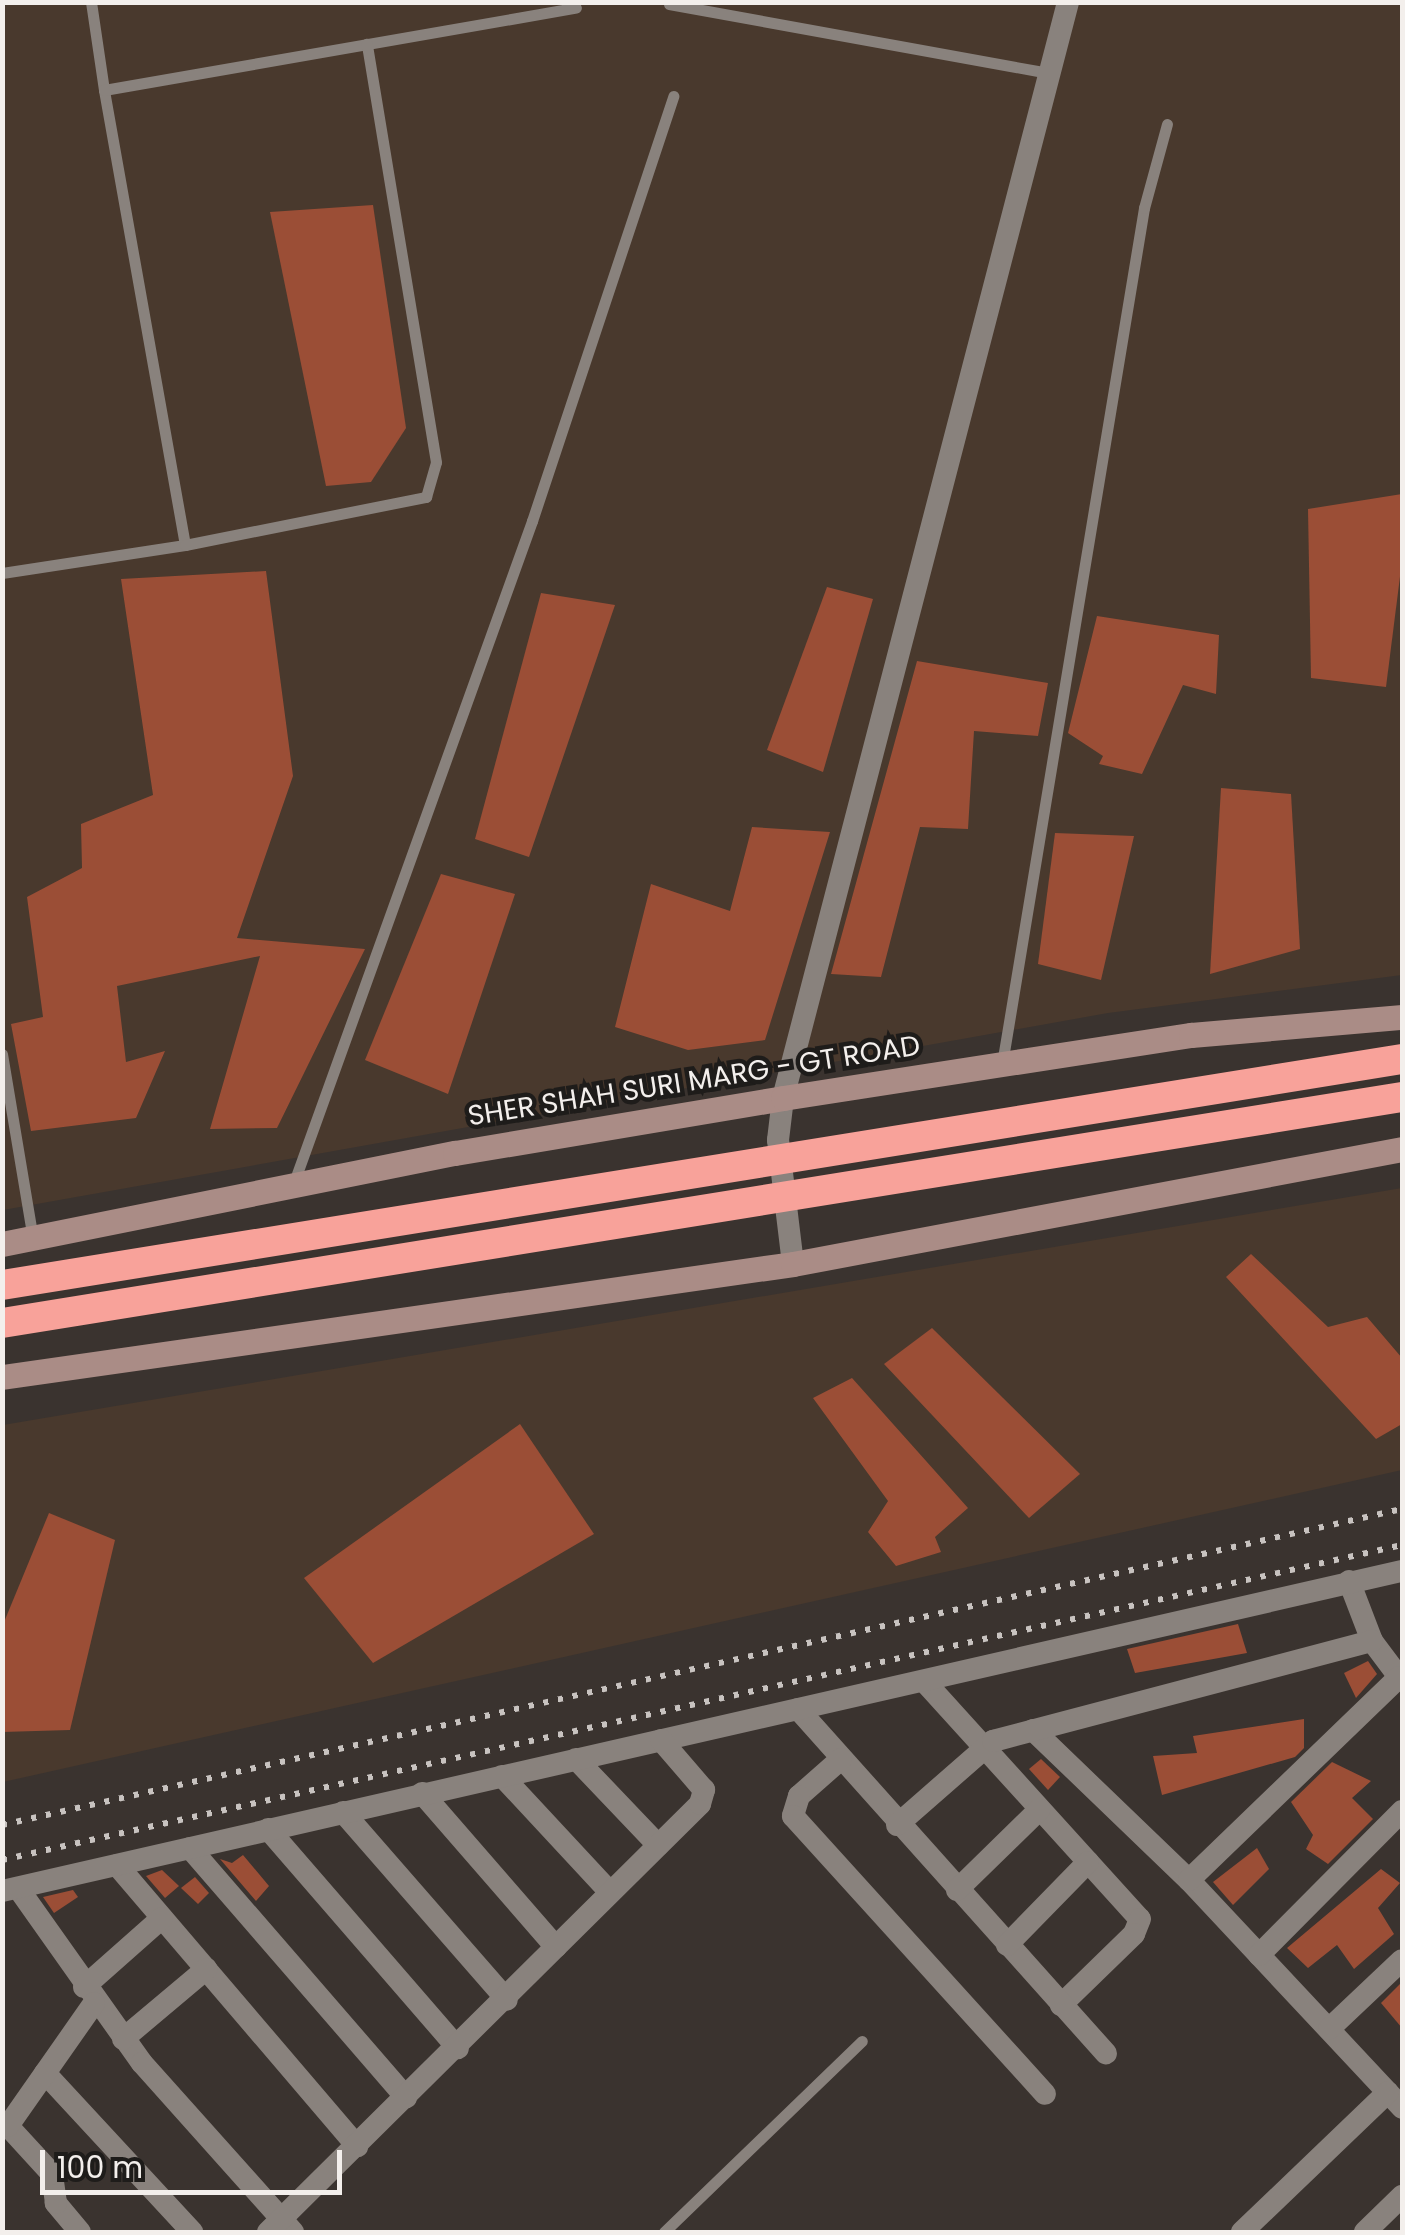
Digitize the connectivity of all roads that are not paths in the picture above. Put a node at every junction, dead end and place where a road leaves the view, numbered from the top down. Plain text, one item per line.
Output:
1 (92, 2) edge
2 (1068, 2) edge
3 (669, 4) edge
4 (576, 8) dead end
5 (368, 44) junction
6 (1050, 73) junction
7 (104, 90) junction
8 (674, 96) dead end
9 (1166, 124) dead end
10 (186, 545) junction
11 (2, 572) edge
12 (1402, 1017) edge
13 (2, 1054) edge
14 (1402, 1060) edge
15 (1002, 1064) junction
16 (1402, 1097) edge
17 (783, 1098) junction
18 (1402, 1149) edge
19 (293, 1186) junction
20 (32, 1240) junction
21 (2, 1244) edge
22 (793, 1264) junction
23 (2, 1285) edge
24 (2, 1323) edge
25 (2, 1377) edge
26 (1402, 1571) edge
27 (1350, 1581) junction
28 (1372, 1641) junction
29 (1401, 1679) edge
30 (924, 1680) junction
31 (798, 1709) junction
32 (1033, 1730) junction
33 (661, 1740) junction
34 (983, 1746) junction
35 (576, 1759) junction
36 (841, 1759) junction
37 (502, 1776) junction
38 (422, 1793) junction
39 (1039, 1810) junction
40 (1402, 1811) edge
41 (343, 1812) junction
42 (897, 1824) junction
43 (268, 1829) junction
44 (658, 1845) junction
45 (190, 1848) junction
46 (1088, 1862) junction
47 (117, 1865) junction
48 (1189, 1880) junction
49 (10, 1889) edge
50 (957, 1890) junction
51 (609, 1892) junction
52 (162, 1918) junction
53 (1007, 1945) junction
54 (556, 1947) junction
55 (1260, 1955) junction
56 (1402, 1960) edge
57 (206, 1970) junction
58 (89, 1995) junction
59 (507, 2000) junction
60 (1062, 2005) junction
61 (1329, 2029) junction
62 (122, 2039) junction
63 (862, 2041) dead end
64 (458, 2048) junction
65 (1106, 2054) dead end
66 (45, 2072) junction
67 (1046, 2094) dead end
68 (406, 2097) junction
69 (1398, 2101) edge
70 (357, 2146) junction
71 (1402, 2196) edge
72 (281, 2228) edge
73 (80, 2232) edge
74 (192, 2232) edge
75 (664, 2232) edge
76 (1242, 2232) edge
77 (1365, 2232) edge

1 - 7 lane
2 - 6 street
3 - 6 lane
4 - 5 lane
5 - 7 lane
5 - 10 lane
6 - 17 street
7 - 10 lane
8 - 19 lane
9 - 15 lane
10 - 11 lane
12 - 15 street, SHER SHAH SURI MARG - GT ROAD
13 - 20 lane
14 - 23 highway
15 - 17 street, SHER SHAH SURI MARG - GT ROAD
16 - 24 highway
17 - 19 street, SHER SHAH SURI MARG - GT ROAD
17 - 22 street
18 - 22 street
19 - 20 street, SHER SHAH SURI MARG - GT ROAD
20 - 21 street, SHER SHAH SURI MARG - GT ROAD
22 - 25 street
26 - 27 street
27 - 28 street
27 - 30 street
28 - 29 street
28 - 32 street
29 - 48 street
30 - 31 street
30 - 34 street
31 - 33 street
31 - 36 street
32 - 34 street
32 - 48 street
33 - 35 street
33 - 44 street
34 - 39 street
34 - 42 street
35 - 37 street
35 - 44 street
36 - 42 street
36 - 67 street
37 - 38 street
37 - 51 street
38 - 41 street
38 - 54 street
39 - 46 street
39 - 50 street
40 - 55 street
41 - 43 street
41 - 59 street
42 - 50 street
43 - 45 street
43 - 64 street
44 - 51 street
45 - 47 street
45 - 68 street
46 - 53 street
46 - 60 street
47 - 49 street
47 - 52 street
48 - 55 street
49 - 58 street
50 - 53 street
51 - 54 street
52 - 57 street
52 - 58 street
53 - 60 street
54 - 59 street
55 - 61 street
56 - 61 street
57 - 62 street
57 - 70 street
58 - 62 street
58 - 66 street
59 - 64 street
60 - 65 street
61 - 69 street
62 - 72 street
63 - 75 lane
64 - 68 street
66 - 73 street
66 - 74 street
68 - 70 street
69 - 76 street
70 - 72 street
71 - 77 street

